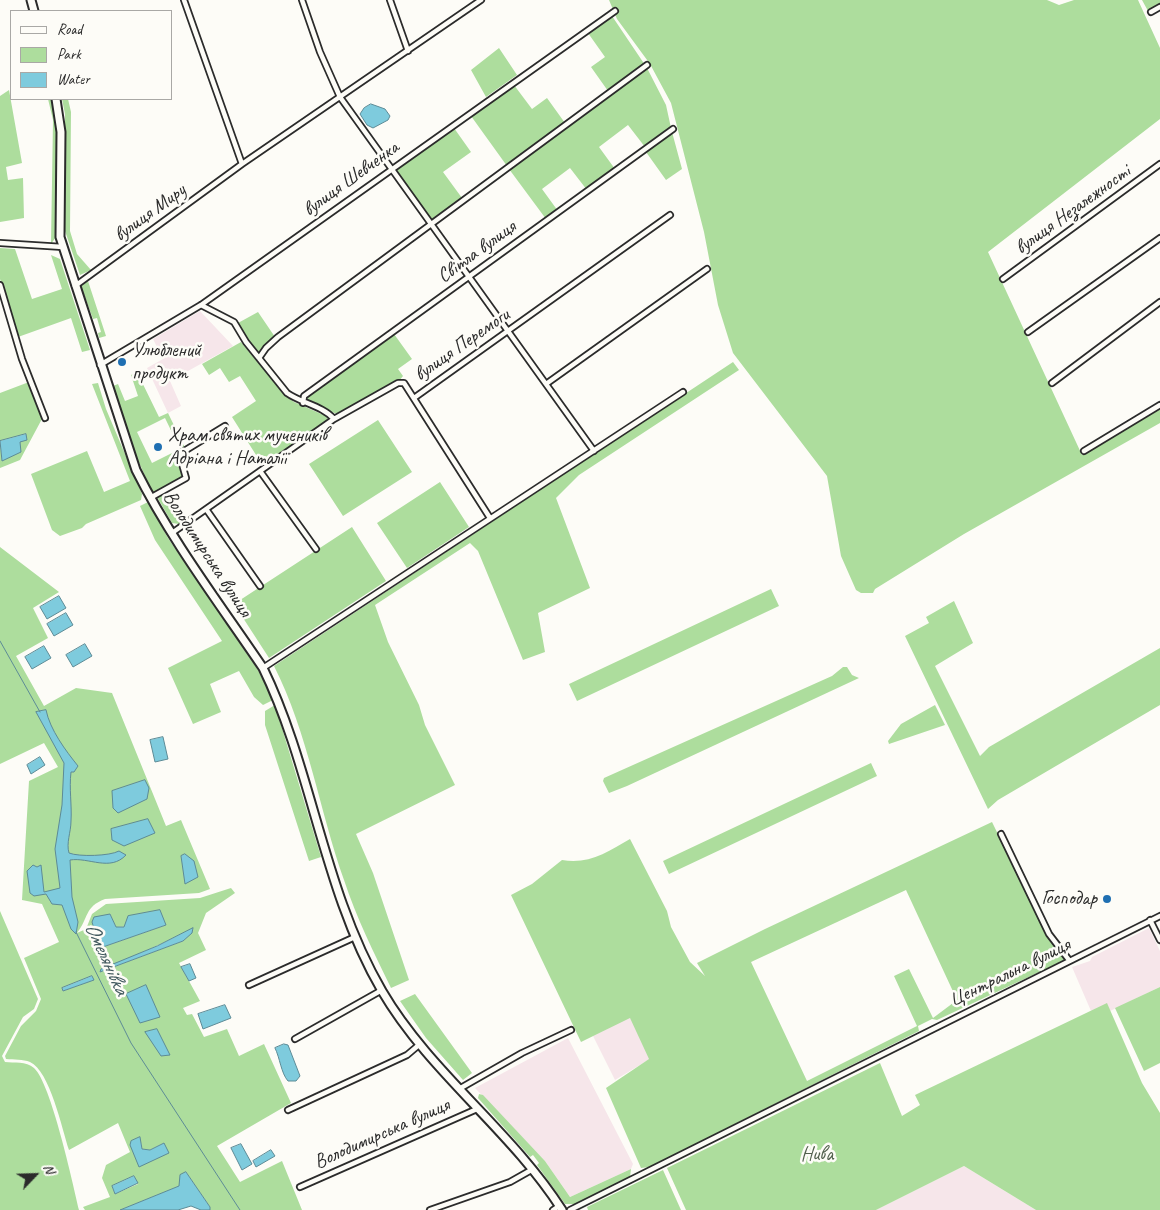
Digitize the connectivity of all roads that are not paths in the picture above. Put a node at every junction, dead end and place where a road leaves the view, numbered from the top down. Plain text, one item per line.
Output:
1 (184, 0) edge
2 (302, 0) edge
3 (390, 0) edge
4 (481, 0) edge
5 (1160, 7) edge
6 (615, 11) dead end
7 (1151, 12) dead end
8 (408, 51) junction
9 (648, 65) dead end
10 (340, 97) junction
11 (56, 100) edge
12 (673, 129) dead end
13 (242, 164) junction
14 (1160, 164) edge
15 (392, 169) junction
16 (670, 215) dead end
17 (431, 224) junction
18 (1160, 238) edge
19 (0, 243) edge
20 (63, 247) junction
21 (707, 269) dead end
22 (469, 277) junction
23 (1003, 280) dead end
24 (0, 285) edge
25 (75, 286) junction
26 (1160, 302) edge
27 (202, 305) junction
28 (508, 331) junction
29 (1028, 332) dead end
30 (259, 358) junction
31 (100, 365) junction
32 (1052, 383) dead end
33 (546, 384) junction
34 (684, 392) dead end
35 (414, 398) junction
36 (303, 403) junction
37 (1160, 405) edge
38 (45, 418) dead end
39 (334, 419) junction
40 (225, 426) dead end
41 (594, 451) junction
42 (1084, 451) dead end
43 (260, 471) junction
44 (150, 498) junction
45 (206, 509) junction
46 (490, 518) junction
47 (172, 533) junction
48 (316, 549) dead end
49 (260, 586) dead end
50 (263, 668) junction
51 (1001, 834) dead end
52 (1160, 916) edge
53 (1150, 920) junction
54 (355, 937) junction
55 (1160, 940) edge
56 (1069, 960) junction
57 (249, 985) dead end
58 (382, 990) junction
59 (571, 1030) dead end
60 (295, 1039) dead end
61 (420, 1044) junction
62 (459, 1089) junction
63 (478, 1109) junction
64 (288, 1110) dead end
65 (532, 1169) junction
66 (300, 1187) dead end
67 (558, 1209) edge
68 (430, 1210) edge
69 (570, 1210) edge

1 - 13 street
2 - 10 street
3 - 8 street
4 - 8 street, вулиця Миру
5 - 7 street
6 - 15 street, вулиця Шевченка
8 - 10 street, вулиця Миру
9 - 17 street
10 - 13 street, вулиця Миру
10 - 15 street
11 - 20 main road, Володимирська вулиця
12 - 22 street, Світла вулиця
13 - 25 street, вулиця Миру
14 - 23 street, вулиця Незалежності
15 - 17 street
15 - 27 street, вулиця Шевченка
16 - 28 street, вулиця Перемоги
17 - 22 street
17 - 30 street
18 - 29 street
19 - 20 street
20 - 25 main road, Володимирська вулиця
21 - 33 street
22 - 28 street
22 - 36 street, Світла вулиця
24 - 38 street
25 - 31 main road, Володимирська вулиця
26 - 32 street
27 - 30 street
27 - 31 street, вулиця Шевченка
28 - 33 street
28 - 35 street, вулиця Перемоги
30 - 36 street
31 - 44 main road, Володимирська вулиця
33 - 41 street
34 - 41 street
35 - 39 street, вулиця Перемоги
35 - 46 street
36 - 39 street
37 - 42 street
39 - 43 street, вулиця Перемоги
40 - 44 street
41 - 46 street
43 - 45 street, вулиця Перемоги
43 - 48 street
44 - 47 main road, Володимирська вулиця
45 - 47 street, вулиця Перемоги
45 - 49 street
46 - 50 street
47 - 50 main road, Володимирська вулиця
50 - 54 main road, Володимирська вулиця
51 - 56 street
52 - 53 street, Центральна вулиця
53 - 55 street
53 - 56 street, Центральна вулиця
54 - 57 street
54 - 58 main road, Володимирська вулиця
56 - 69 street, Центральна вулиця
58 - 60 street
58 - 61 main road, Володимирська вулиця
59 - 62 street
61 - 62 main road, Володимирська вулиця
61 - 64 street
62 - 63 main road, Володимирська вулиця
63 - 65 main road, Володимирська вулиця
63 - 66 street, Володимирська вулиця
65 - 67 main road, Володимирська вулиця
65 - 68 street

